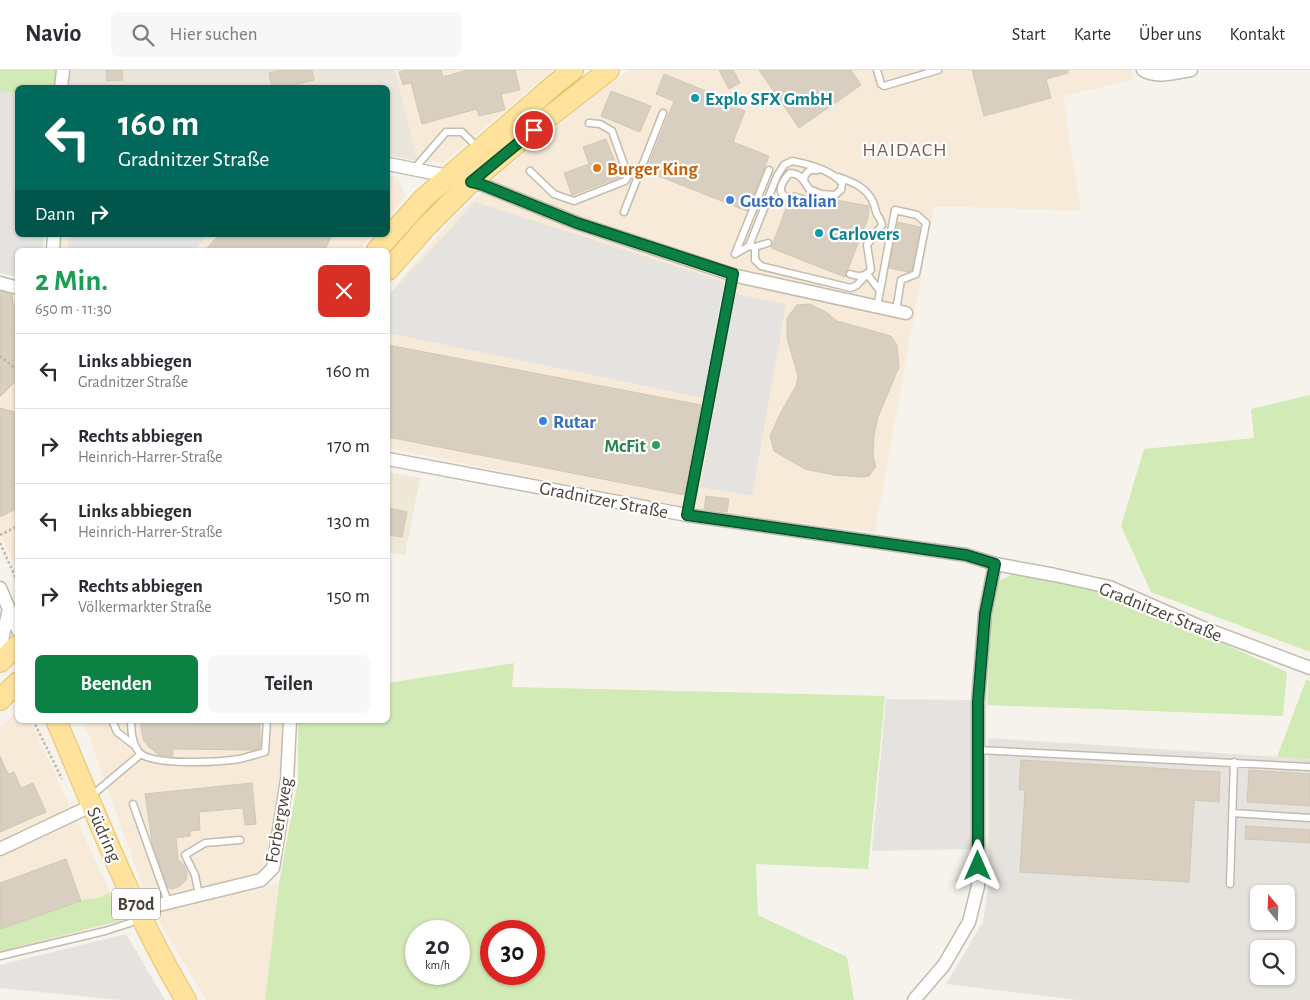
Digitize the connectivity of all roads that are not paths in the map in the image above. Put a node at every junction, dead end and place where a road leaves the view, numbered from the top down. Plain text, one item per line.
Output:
1 (63, 70) edge
2 (573, 70) edge
3 (877, 70) edge
4 (938, 70) edge
5 (1143, 70) edge
6 (1191, 70) edge
7 (598, 73) edge
8 (61, 85) edge
9 (663, 113) dead end
10 (589, 123) dead end
11 (479, 149) junction
12 (390, 164) edge
13 (414, 169) junction
14 (769, 170) dead end
15 (819, 170) junction
16 (530, 171) dead end
17 (448, 176) junction
18 (837, 177) junction
19 (471, 182) junction
20 (804, 182) junction
21 (787, 197) dead end
22 (624, 212) dead end
23 (390, 236) edge
24 (389, 237) edge
25 (768, 243) dead end
26 (752, 247) junction
27 (379, 248) edge
28 (390, 268) edge
29 (733, 274) junction
30 (850, 274) dead end
31 (866, 274) junction
32 (0, 283) edge
33 (15, 287) edge
34 (880, 291) junction
35 (877, 307) junction
36 (901, 312) joint
37 (390, 459) edge
38 (687, 515) junction
39 (995, 564) junction
40 (0, 588) edge
41 (11, 607) edge
42 (15, 620) edge
43 (15, 648) edge
44 (0, 649) edge
45 (15, 660) edge
46 (0, 663) edge
47 (1310, 668) edge
48 (15, 685) edge
49 (0, 700) edge
50 (15, 702) edge
51 (57, 723) edge
52 (113, 723) edge
53 (131, 723) edge
54 (267, 723) edge
55 (290, 723) edge
56 (134, 745) junction
57 (978, 750) junction
58 (141, 754) junction
59 (1234, 762) junction
60 (1310, 767) edge
61 (91, 801) junction
62 (133, 804) dead end
63 (1232, 813) junction
64 (1310, 818) edge
65 (240, 840) dead end
66 (0, 849) edge
67 (1230, 884) dead end
68 (199, 895) junction
69 (168, 902) junction
70 (140, 913) junction
71 (0, 956) edge
72 (186, 1000) edge
73 (914, 1000) edge

1 - 8 street
2 - 11 main road
3 - 4 lane
5 - 6 street
7 - 19 main road
9 - 22 lane
10 - 16 lane
11 - 13 lane
11 - 17 main road
12 - 13 street
13 - 17 street
14 - 26 lane
15 - 18 lane
15 - 20 lane
15 - 26 lane
17 - 19 street
17 - 23 main road
18 - 20 lane
18 - 31 lane
19 - 28 main road
19 - 29 street
20 - 21 lane
24 - 27 main road
25 - 26 lane
26 - 31 lane
29 - 35 street
29 - 38 lane
30 - 31 lane
31 - 34 lane
32 - 33 street
34 - 35 lane
34 - 36 lane
35 - 36 street
37 - 38 street, Gradnitzer Straße
38 - 39 street, Gradnitzer Straße
39 - 47 street, Gradnitzer Straße
39 - 57 street
40 - 41 street
41 - 42 street
41 - 44 street
43 - 46 main road
45 - 46 main road
48 - 49 main road
49 - 50 main road
51 - 61 main road, Südring / B70d
52 - 56 lane
53 - 56 lane
54 - 58 lane
55 - 68 street, Forbergweg
56 - 58 lane
57 - 59 lane
57 - 73 street
58 - 61 lane
59 - 60 lane
59 - 63 lane
61 - 66 street
61 - 70 main road, Südring / B70d
62 - 69 lane
63 - 64 lane
63 - 67 lane
65 - 68 lane
68 - 69 street, Forbergweg
69 - 70 street, Forbergweg
70 - 71 lane
70 - 72 main road, Südring / B70d

